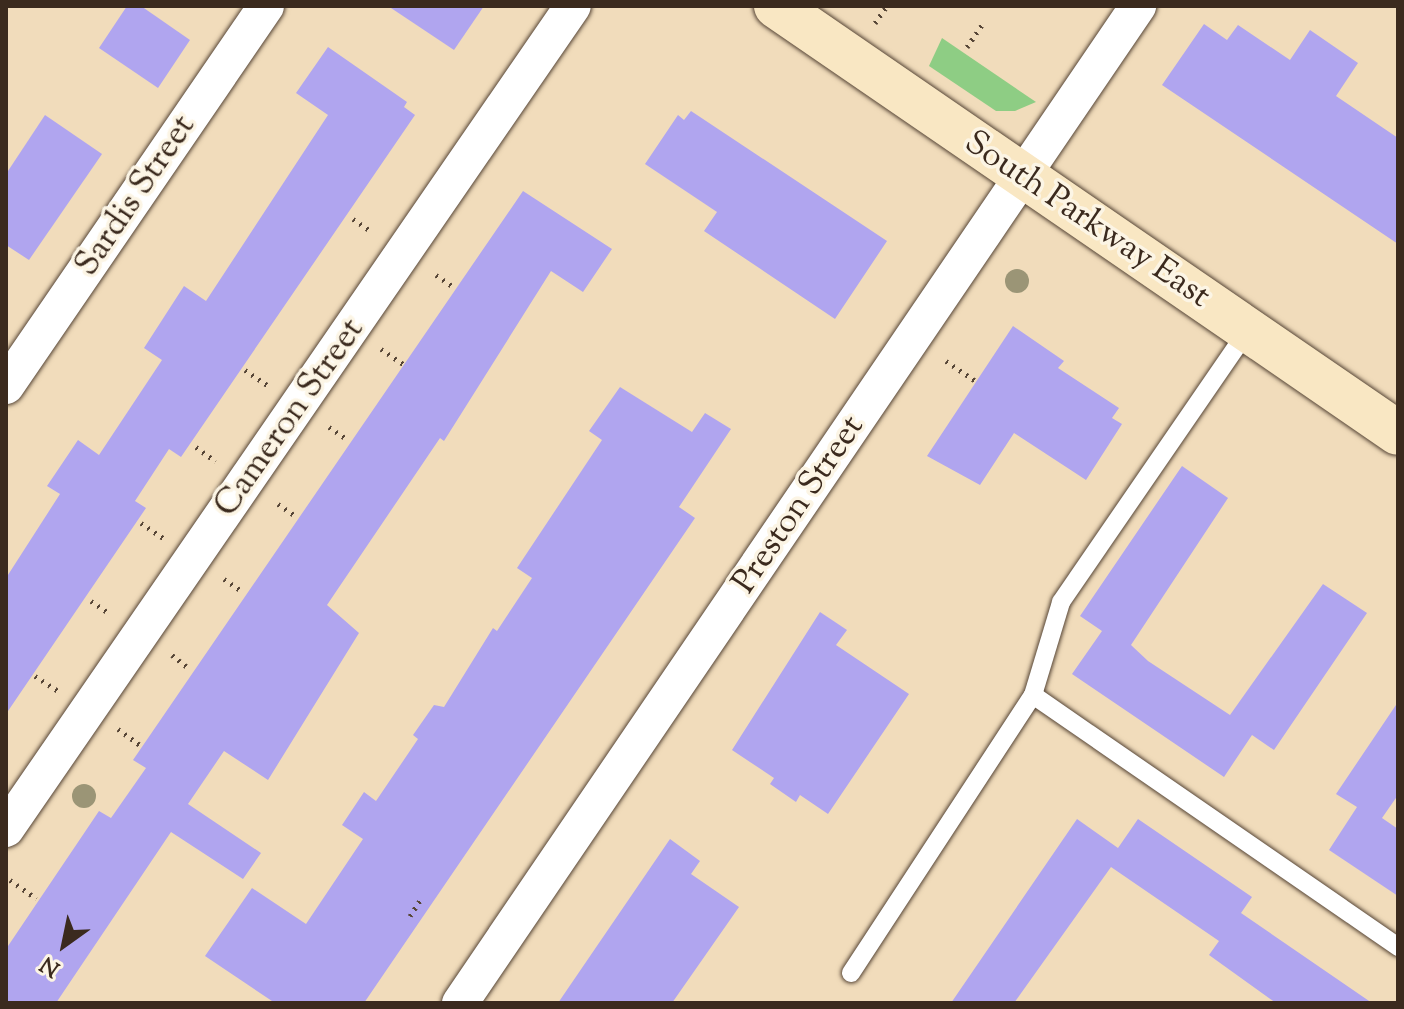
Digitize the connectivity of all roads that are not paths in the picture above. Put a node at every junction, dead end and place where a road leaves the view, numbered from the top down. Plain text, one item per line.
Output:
1 (266, 6) edge
2 (573, 6) edge
3 (776, 6) edge
4 (1138, 6) edge
5 (1022, 174) junction
6 (1248, 330) junction
7 (6, 386) edge
8 (1398, 433) edge
9 (1033, 695) junction
10 (6, 829) edge
11 (1398, 947) edge
12 (851, 973) dead end
13 (460, 1003) edge

1 - 7 street, Sardis Street
2 - 10 street, Cameron Street
3 - 5 main road, South Parkway East
4 - 5 street, Preston Street
5 - 6 main road, South Parkway East
5 - 13 street, Preston Street
6 - 8 main road, South Parkway East
6 - 9 lane
9 - 11 lane
9 - 12 lane

